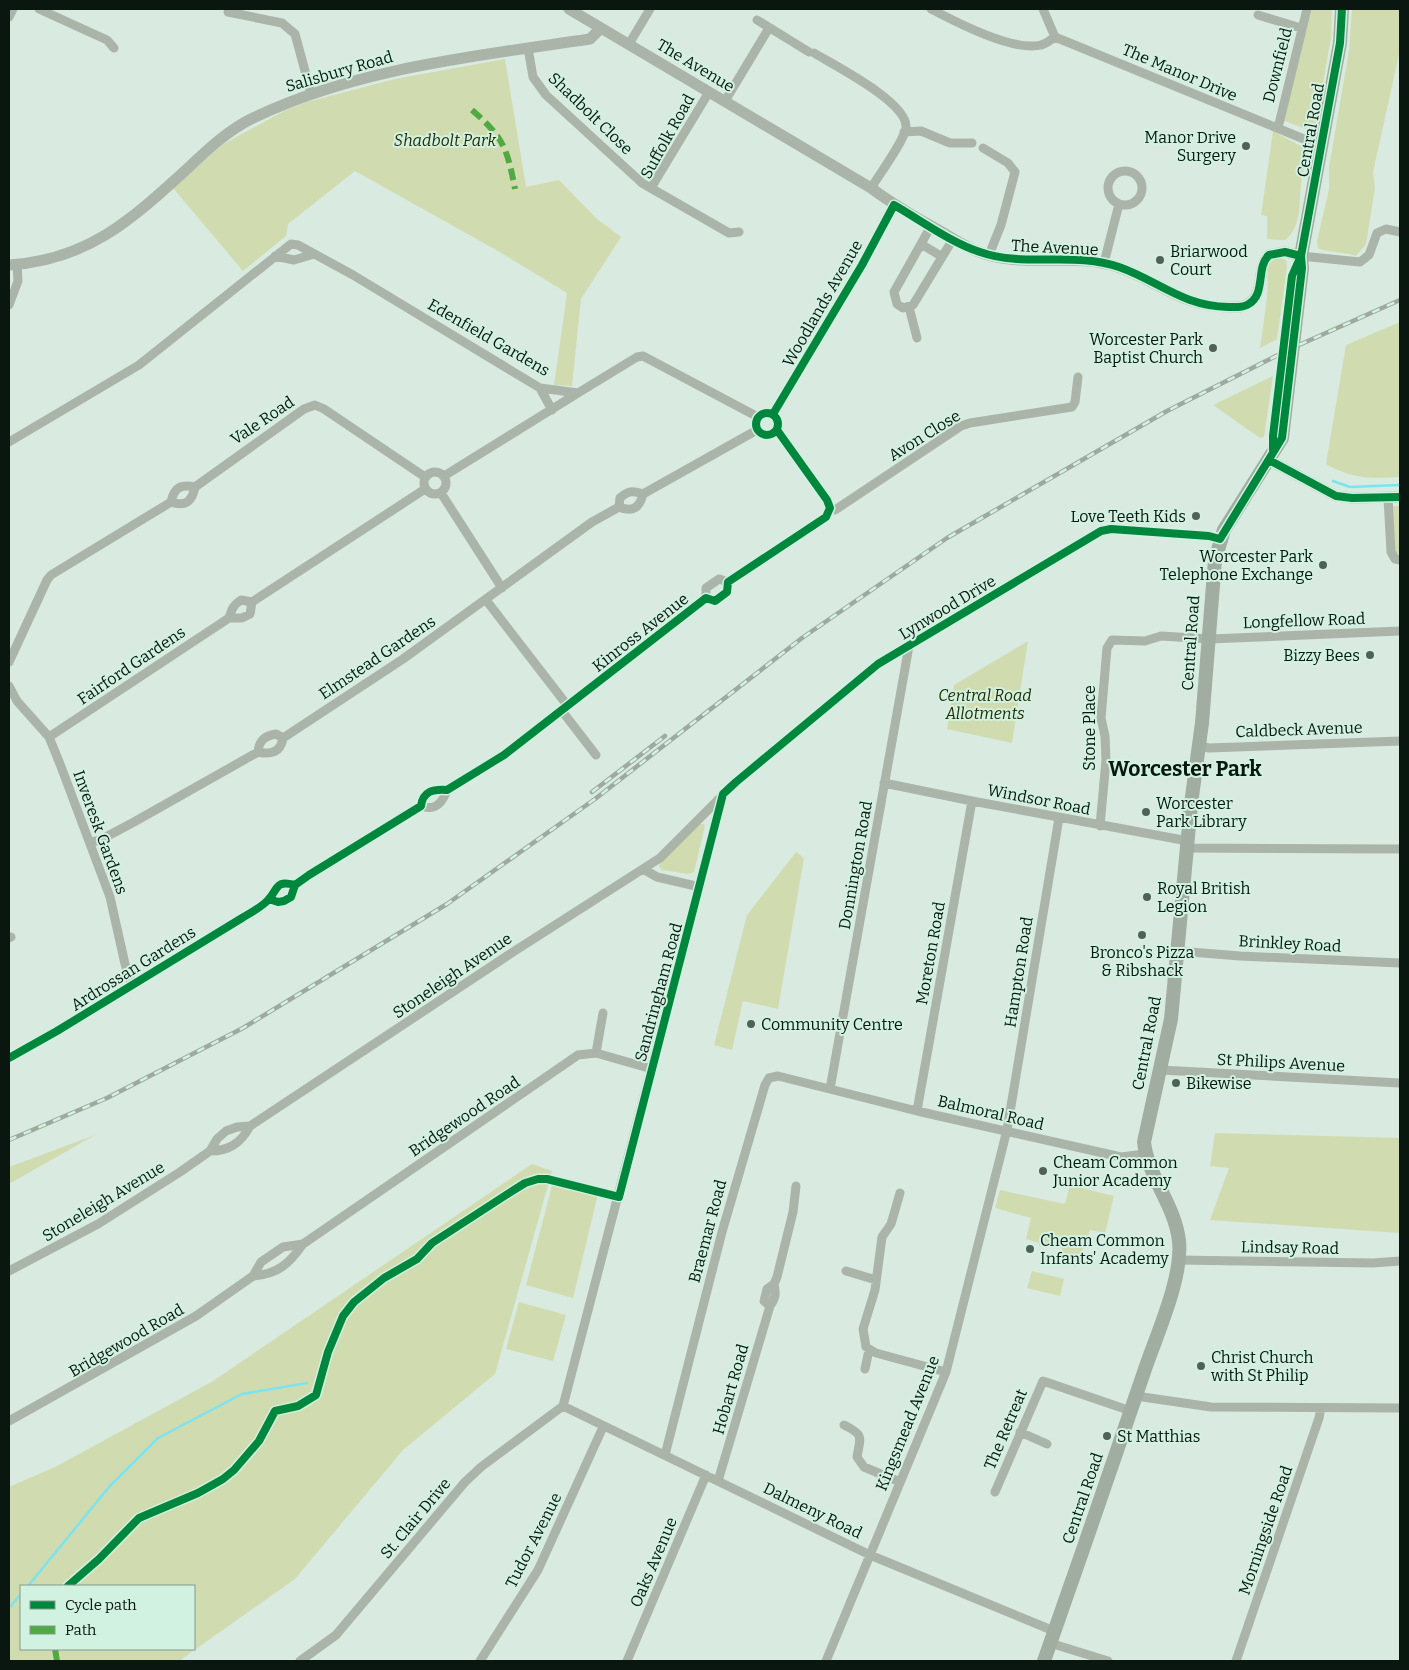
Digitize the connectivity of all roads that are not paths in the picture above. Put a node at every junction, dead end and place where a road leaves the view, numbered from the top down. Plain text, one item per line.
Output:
1 (13, 9) edge
2 (39, 9) edge
3 (569, 9) edge
4 (650, 9) edge
5 (931, 9) edge
6 (1043, 9) edge
7 (1307, 9) edge
8 (1342, 9) edge
9 (228, 12) dead end
10 (1258, 16) dead end
11 (9, 18) edge
12 (757, 20) dead end
13 (601, 28) junction
14 (769, 28) junction
15 (1301, 28) junction
16 (1054, 37) junction
17 (629, 44) junction
18 (114, 48) dead end
19 (528, 48) junction
20 (709, 92) junction
21 (311, 93) junction
22 (725, 101) junction
23 (1278, 128) junction
24 (904, 132) junction
25 (972, 143) dead end
26 (1321, 146) junction
27 (983, 148) dead end
28 (651, 188) junction
29 (871, 188) junction
30 (1119, 204) dead end
31 (894, 205) junction
32 (931, 226) junction
33 (739, 232) dead end
34 (1400, 232) edge
35 (953, 239) junction
36 (921, 244) junction
37 (314, 254) junction
38 (989, 255) junction
39 (275, 256) junction
40 (942, 256) junction
41 (1301, 256) junction
42 (1104, 263) junction
43 (13, 265) edge
44 (9, 305) edge
45 (909, 308) junction
46 (917, 338) dead end
47 (1078, 377) dead end
48 (540, 388) junction
49 (578, 393) junction
50 (552, 410) junction
51 (774, 414) junction
52 (758, 417) junction
53 (757, 430) junction
54 (777, 430) junction
55 (9, 441) edge
56 (1271, 456) junction
57 (425, 476) junction
58 (444, 476) junction
59 (195, 487) junction
60 (425, 489) junction
61 (441, 493) junction
62 (643, 494) junction
63 (1400, 497) edge
64 (1388, 498) junction
65 (171, 502) junction
66 (619, 507) junction
67 (830, 508) junction
68 (1220, 539) junction
69 (1400, 560) edge
70 (728, 582) junction
71 (502, 588) junction
72 (706, 598) junction
73 (486, 600) junction
74 (252, 602) junction
75 (230, 618) junction
76 (1400, 631) edge
77 (1210, 639) junction
78 (909, 646) junction
79 (9, 662) edge
80 (9, 686) edge
81 (577, 698) joint
82 (13, 701) edge
83 (564, 708) junction
84 (49, 738) junction
85 (283, 738) junction
86 (1400, 741) edge
87 (1199, 746) junction
88 (258, 752) junction
89 (596, 756) dead end
90 (884, 782) junction
91 (446, 790) junction
92 (723, 794) junction
93 (972, 802) junction
94 (420, 806) junction
95 (1059, 818) junction
96 (1100, 826) junction
97 (90, 843) junction
98 (1188, 844) junction
99 (670, 849) joint
100 (1400, 849) edge
101 (643, 869) junction
102 (296, 885) junction
103 (700, 887) junction
104 (270, 899) junction
105 (1178, 951) junction
106 (1400, 963) edge
107 (132, 985) junction
108 (604, 1013) dead end
109 (596, 1053) junction
110 (9, 1058) edge
111 (652, 1069) junction
112 (1161, 1070) junction
113 (1400, 1083) edge
114 (830, 1089) junction
115 (917, 1111) junction
116 (250, 1126) junction
117 (1007, 1130) junction
118 (210, 1151) junction
119 (1145, 1154) junction
120 (796, 1186) dead end
121 (900, 1193) dead end
122 (303, 1244) junction
123 (1178, 1260) junction
124 (1400, 1261) edge
125 (846, 1271) dead end
126 (9, 1272) edge
127 (253, 1276) junction
128 (876, 1280) junction
129 (869, 1350) junction
130 (866, 1369) dead end
131 (946, 1372) junction
132 (1136, 1396) junction
133 (563, 1406) junction
134 (1321, 1408) junction
135 (1400, 1408) edge
136 (1131, 1411) junction
137 (9, 1421) edge
138 (844, 1425) dead end
139 (602, 1427) junction
140 (1020, 1432) junction
141 (1047, 1444) dead end
142 (665, 1455) junction
143 (706, 1475) junction
144 (718, 1481) junction
145 (900, 1482) junction
146 (995, 1492) dead end
147 (870, 1555) junction
148 (1052, 1637) junction
149 (300, 1661) edge
150 (480, 1661) edge
151 (627, 1661) edge
152 (826, 1661) edge
153 (1044, 1661) edge
154 (1108, 1661) edge
155 (1236, 1661) edge

1 - 11 street
2 - 18 street
3 - 13 street, The Avenue
4 - 17 street
5 - 16 street
6 - 16 street
7 - 15 street, Downfield
8 - 26 main road, Central Road
9 - 21 street
10 - 15 street
12 - 14 street
13 - 17 street, The Avenue
13 - 19 street, Salisbury Road
14 - 22 street
14 - 24 street
15 - 23 street, Downfield
16 - 23 street, The Manor Drive
17 - 20 street, The Avenue
19 - 21 street, Salisbury Road
19 - 28 street, Shadbolt Close
20 - 22 street, The Avenue
20 - 28 street, Suffolk Road
21 - 43 street, Salisbury Road
22 - 29 street, The Avenue
23 - 26 street, The Manor Drive
24 - 25 street
24 - 29 street
26 - 41 main road, Central Road
27 - 38 street
28 - 33 street, Suffolk Road
29 - 31 street, The Avenue
30 - 42 street
31 - 32 street, The Avenue
31 - 51 street, Woodlands Avenue
32 - 35 street, The Avenue
32 - 36 street
34 - 41 street
35 - 38 street, The Avenue
35 - 40 street
36 - 40 street
36 - 45 street
37 - 39 street
37 - 39 street, Edenfield Gardens
37 - 48 street, Edenfield Gardens
38 - 42 street, The Avenue
39 - 55 street, Edenfield Gardens
40 - 45 street
41 - 42 street, The Avenue
41 - 56 main road, Central Road
43 - 44 street
45 - 46 street
47 - 67 street, Avon Close
48 - 49 street, Edenfield Gardens
48 - 50 street
49 - 50 street
49 - 52 street
50 - 58 street
51 - 52 street
51 - 54 street
52 - 53 street
53 - 54 street
53 - 62 street
54 - 67 street
56 - 64 street
56 - 68 main road, Central Road
57 - 58 street
57 - 59 street, Vale Road
57 - 60 street
58 - 61 street
59 - 65 street, Vale Road
59 - 65 street, Vale Road
60 - 61 street
60 - 74 street, Fairford Gardens
61 - 71 street
62 - 66 street
62 - 66 street
63 - 64 street
64 - 69 street
65 - 79 street, Vale Road
66 - 71 street
67 - 70 street, Kinross Avenue
68 - 77 main road, Central Road
68 - 78 street, Lynwood Drive
70 - 72 street, Kinross Avenue
70 - 72 street, Kinross Avenue
71 - 73 street
72 - 81 street, Kinross Avenue
73 - 83 street
73 - 85 street, Elmstead Gardens
74 - 75 street, Fairford Gardens
74 - 75 street, Fairford Gardens
75 - 84 street, Fairford Gardens
76 - 77 street, Longfellow Road
77 - 87 main road, Central Road
77 - 96 street, Stone Place
78 - 90 street, Donnington Road
78 - 92 street, Lynwood Drive
80 - 82 street, Inveresk Gardens
81 - 83 street, Ardrossan Gardens
82 - 84 street, Inveresk Gardens
83 - 89 street
83 - 91 street, Ardrossan Gardens
84 - 97 street, Inveresk Gardens
85 - 88 street, Elmstead Gardens
85 - 88 street, Elmstead Gardens
86 - 87 street, Caldbeck Avenue
87 - 98 main road, Central Road
88 - 97 street, Elmstead Gardens
90 - 93 street, Windsor Road
90 - 114 street, Donnington Road
91 - 94 street, Ardrossan Gardens
91 - 94 street, Ardrossan Gardens
92 - 99 street, Lynwood Drive
92 - 103 street, Sandringham Road
93 - 95 street, Windsor Road
93 - 115 street, Moreton Road
94 - 102 street, Ardrossan Gardens
95 - 96 street, Windsor Road
95 - 117 street, Hampton Road
96 - 98 street, Windsor Road
97 - 107 street, Inveresk Gardens
98 - 100 street, Windsor Road
98 - 105 main road, Central Road
99 - 101 street, Stoneleigh Avenue
101 - 103 street
101 - 116 street, Stoneleigh Avenue
102 - 104 street, Ardrossan Gardens
102 - 104 street, Ardrossan Gardens
103 - 111 street, Sandringham Road
104 - 107 street, Ardrossan Gardens
105 - 106 street, Brinkley Road
105 - 112 main road, Central Road
107 - 110 street, Ardrossan Gardens
108 - 109 street
109 - 111 street, Bridgewood Road
109 - 122 street, Bridgewood Road
111 - 133 street, Sandringham Road
112 - 113 street, St Philips Avenue
112 - 119 main road, Central Road
114 - 115 street, Balmoral Road
114 - 142 street, Braemar Road
115 - 117 street, Balmoral Road
116 - 118 street, Stoneleigh Avenue
116 - 118 street, Stoneleigh Avenue
117 - 119 street, Balmoral Road
117 - 131 street, Kingsmead Avenue
118 - 126 street, Stoneleigh Avenue
119 - 123 main road, Central Road
120 - 144 street, Hobart Road
121 - 128 street
122 - 127 street, Bridgewood Road
122 - 127 street, Bridgewood Road
123 - 124 street, Lindsay Road
123 - 132 main road, Central Road
125 - 128 street
127 - 137 street, Bridgewood Road
128 - 129 street
129 - 130 street
129 - 131 street
131 - 145 street, Kingsmead Avenue
132 - 134 street
132 - 136 main road, Central Road
133 - 139 street, Dalmeny Road
133 - 149 street, St. Clair Drive
134 - 135 street
134 - 155 street, Morningside Road
136 - 140 street, The Retreat
136 - 148 main road, Central Road
138 - 145 street
139 - 142 street, Dalmeny Road
139 - 150 street, Tudor Avenue
140 - 141 street
140 - 146 street, The Retreat
142 - 143 street, Dalmeny Road
143 - 144 street, Dalmeny Road
143 - 151 street, Oaks Avenue
144 - 147 street, Dalmeny Road
145 - 147 street, Kingsmead Avenue
147 - 148 street, Dalmeny Road
147 - 152 street, Kingsmead Avenue
148 - 153 main road, Central Road
148 - 154 street, Dalmeny Road

